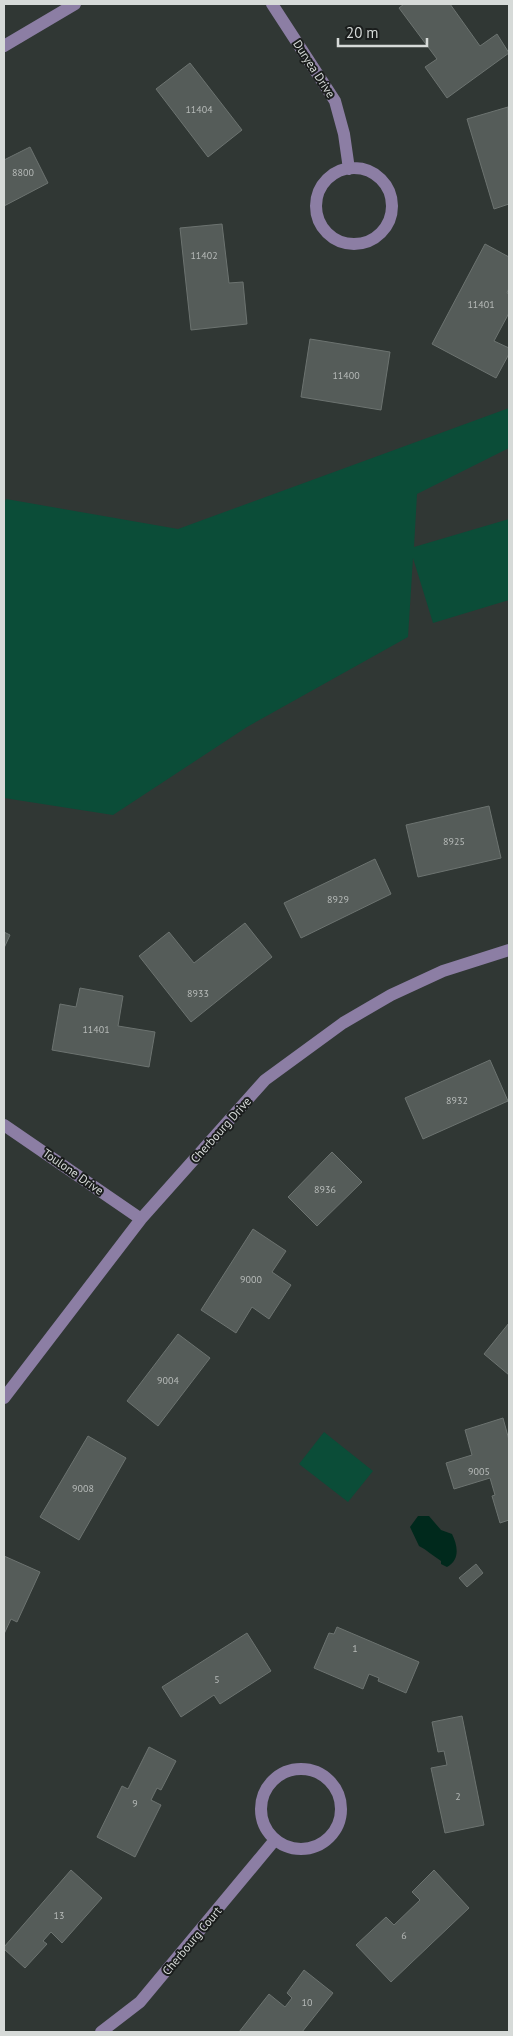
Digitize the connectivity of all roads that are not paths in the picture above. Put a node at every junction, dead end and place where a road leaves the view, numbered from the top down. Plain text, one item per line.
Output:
1 (75, 4) edge
2 (272, 4) edge
3 (4, 46) edge
4 (349, 169) junction
5 (509, 950) edge
6 (4, 1124) edge
7 (141, 1219) junction
8 (4, 1398) edge
9 (274, 1841) junction
10 (102, 2032) edge

1 - 3 street
2 - 4 street, Duryea Drive
4 - 4 street
5 - 7 street, Cherbourg Drive
6 - 7 street, Toulone Drive
7 - 8 street, Cherbourg Drive
9 - 9 street
9 - 10 street, Cherbourg Court

